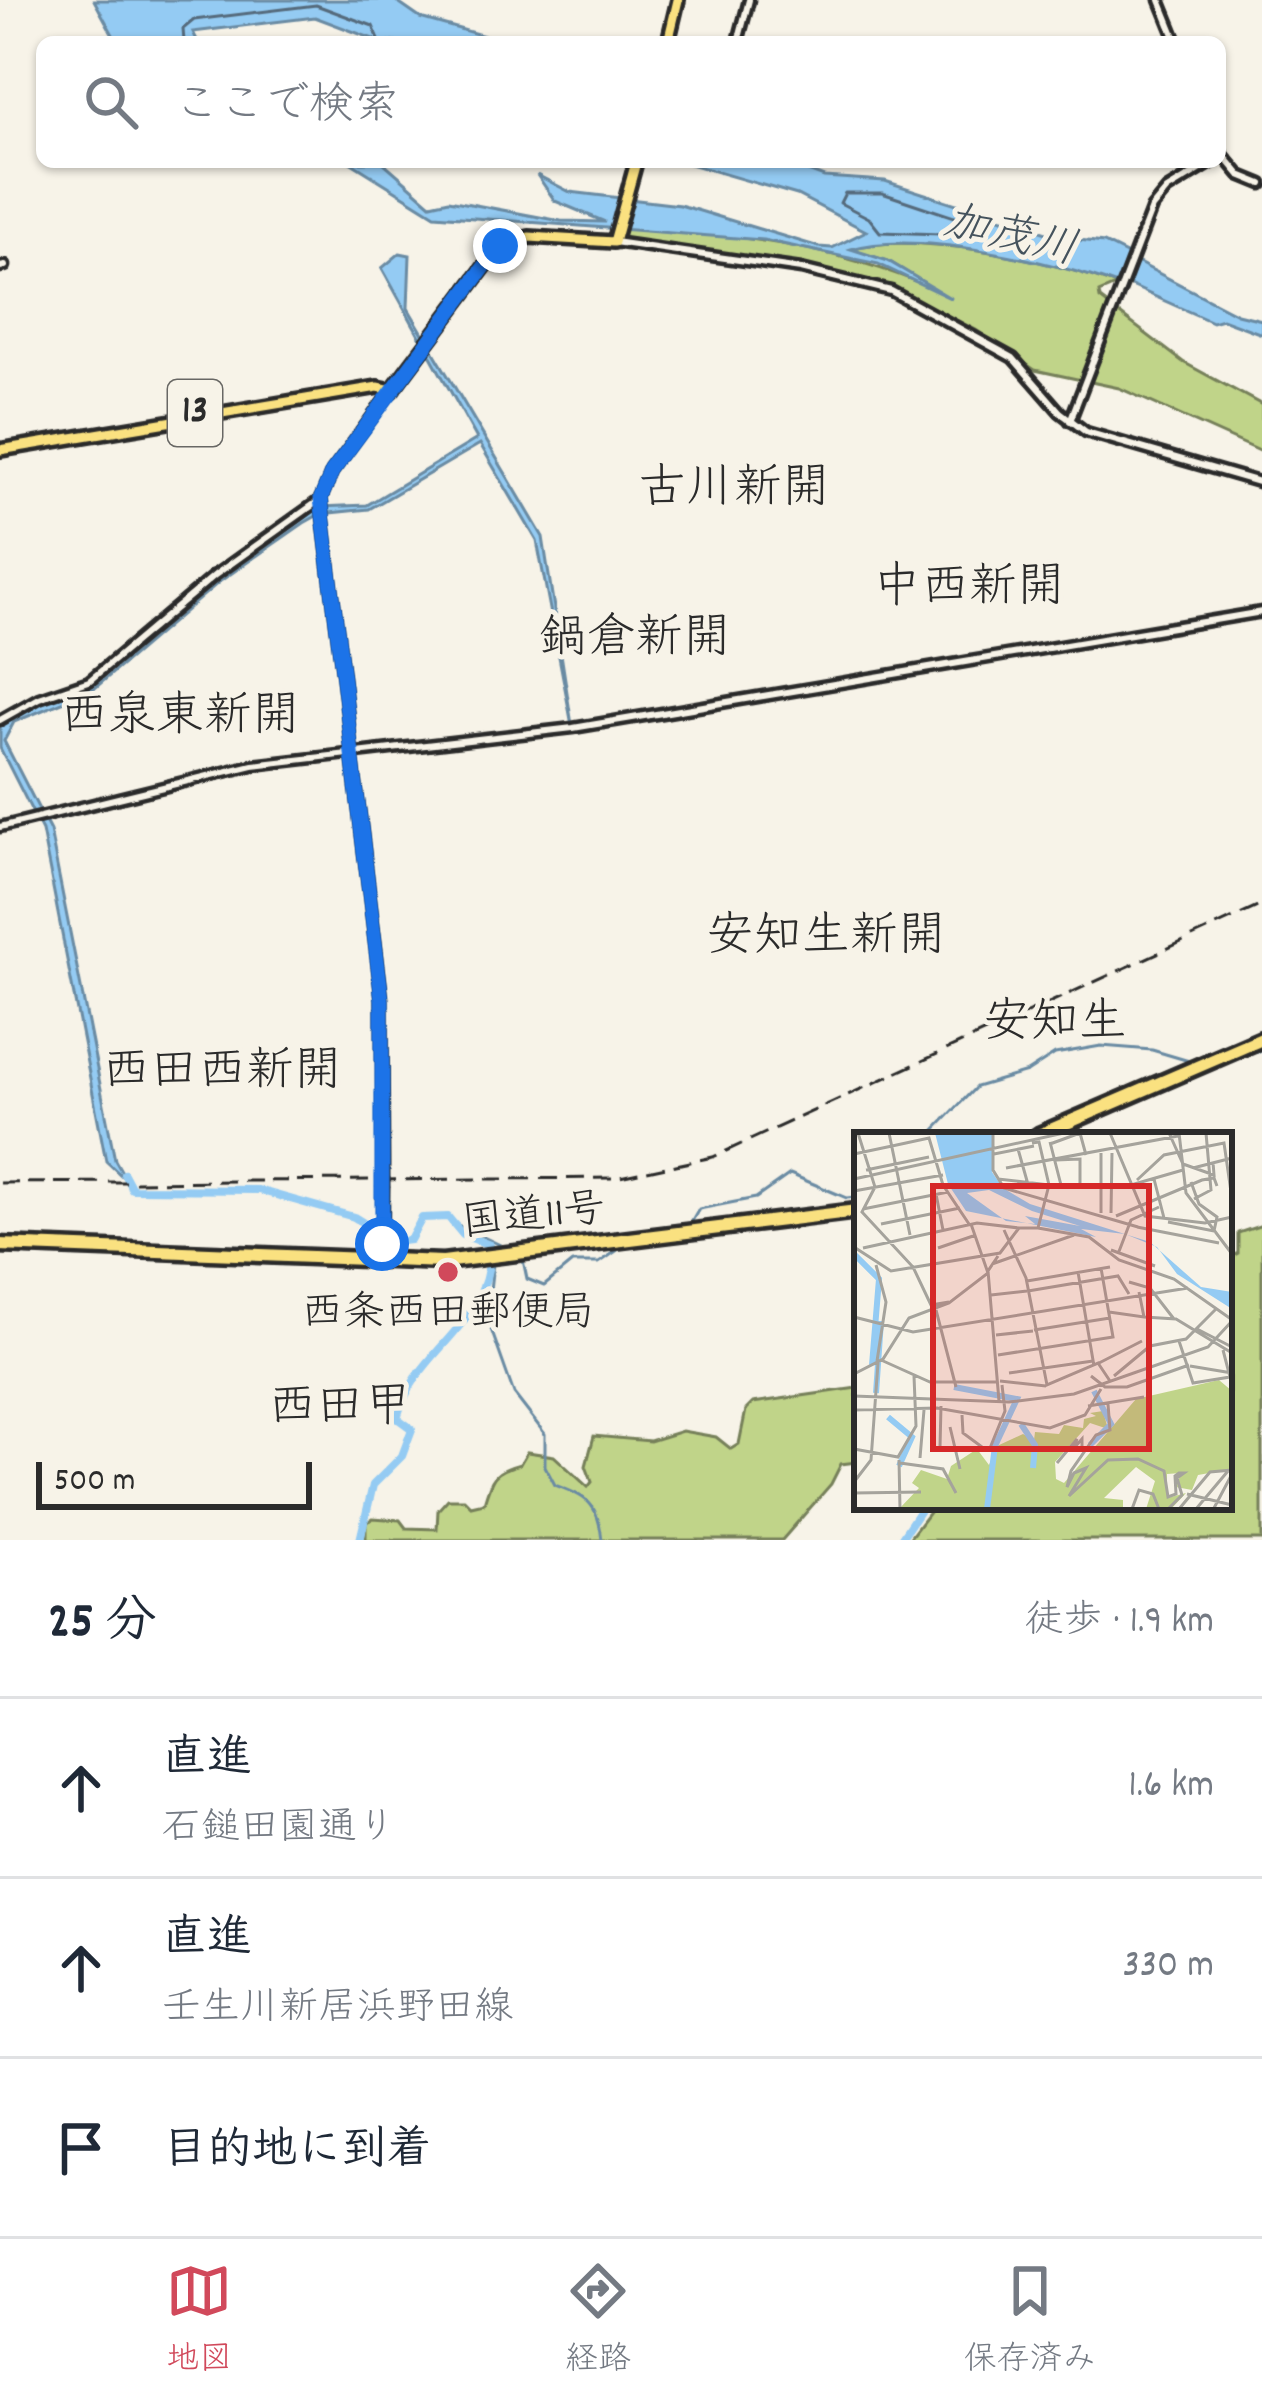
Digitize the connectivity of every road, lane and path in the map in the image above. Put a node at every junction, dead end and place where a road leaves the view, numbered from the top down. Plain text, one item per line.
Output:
1 (678, 0) edge
2 (749, 0) edge
3 (1160, 0) edge
4 (670, 36) edge
5 (740, 36) edge
6 (1175, 36) edge
7 (1226, 163) edge
8 (634, 168) edge
9 (1202, 168) edge
10 (1262, 184) edge
11 (615, 240) junction
12 (392, 390) junction
13 (1070, 421) junction
14 (0, 451) edge
15 (1262, 483) edge
16 (321, 498) junction
17 (1262, 612) edge
18 (0, 720) edge
19 (352, 754) junction
20 (0, 826) edge
21 (1262, 1039) edge
22 (1046, 1132) edge
23 (854, 1211) edge
24 (0, 1245) edge
25 (382, 1259) junction

1 - 4 main road
2 - 5 street
3 - 6 street
7 - 10 street
8 - 11 main road
9 - 13 street
11 - 12 main road
11 - 13 street
12 - 14 main road, 13
12 - 16 street
13 - 15 street
16 - 18 street
16 - 19 street
17 - 19 street
19 - 20 street
19 - 25 street, bridge
21 - 22 highway
23 - 25 highway, 国道11号
24 - 25 highway, 国道11号

